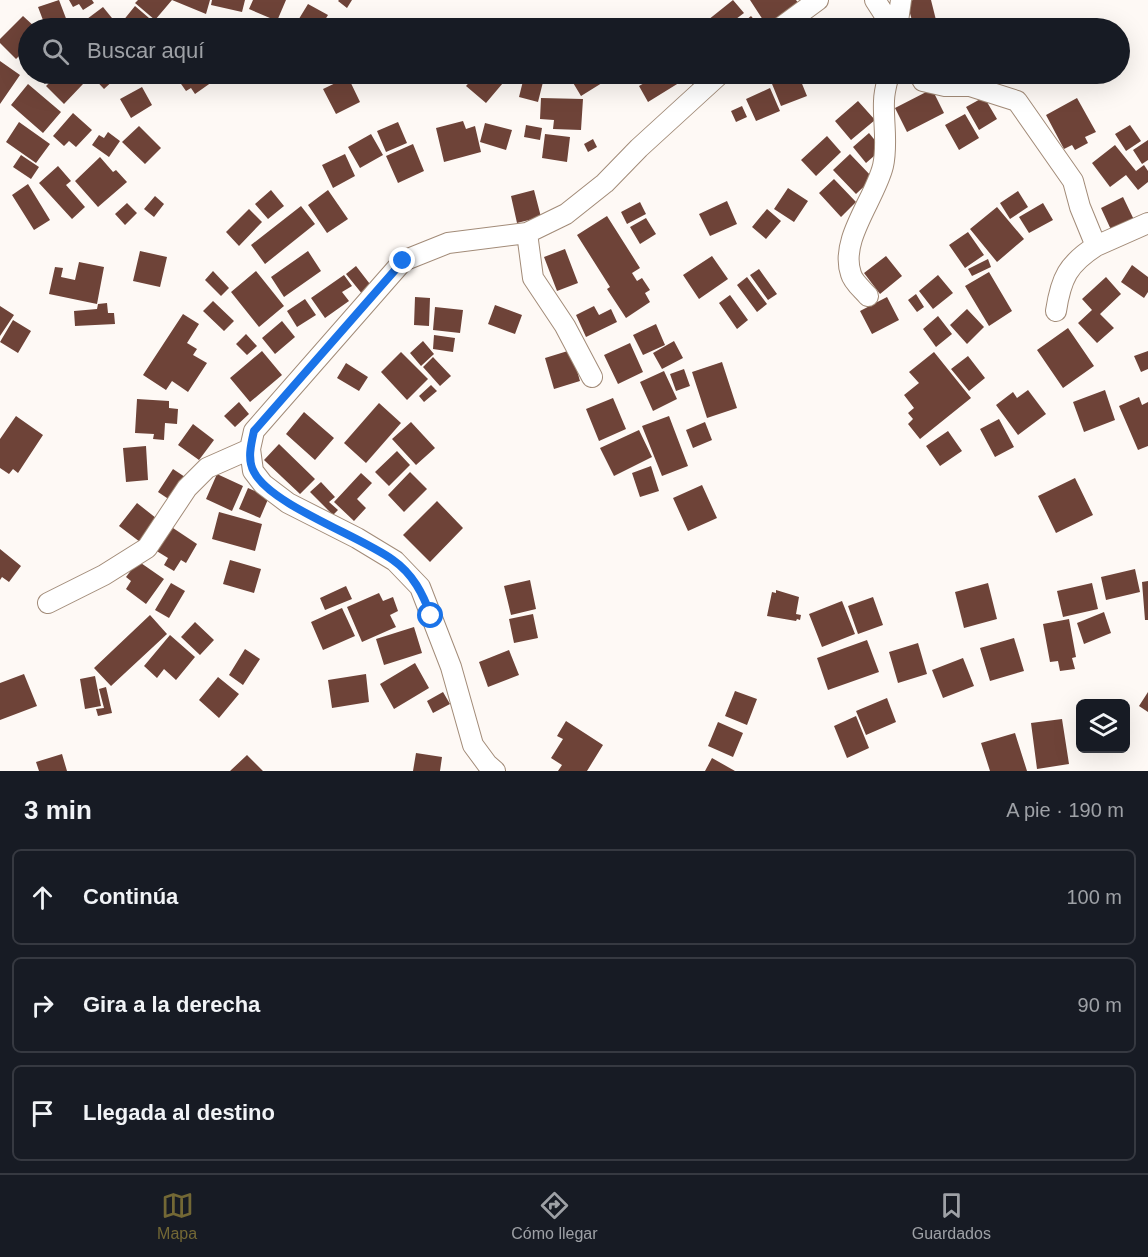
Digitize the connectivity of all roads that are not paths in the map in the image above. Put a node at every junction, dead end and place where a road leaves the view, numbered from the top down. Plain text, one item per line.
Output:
1 (818, 0) edge
2 (875, 0) edge
3 (901, 0) edge
4 (794, 18) edge
5 (888, 18) edge
6 (897, 18) edge
7 (709, 84) edge
8 (887, 84) edge
9 (936, 84) edge
10 (1148, 224) edge
11 (526, 233) junction
12 (1096, 246) junction
13 (868, 296) dead end
14 (1056, 311) dead end
15 (592, 377) dead end
16 (250, 449) junction
17 (48, 603) dead end
18 (473, 745) junction
19 (470, 771) edge
20 (495, 771) edge

1 - 4 street
2 - 5 street
3 - 6 street
7 - 11 street
8 - 13 street
9 - 12 street
10 - 12 street
11 - 15 street
11 - 16 street
12 - 14 street
16 - 17 street
16 - 18 street
18 - 19 street
18 - 20 street

